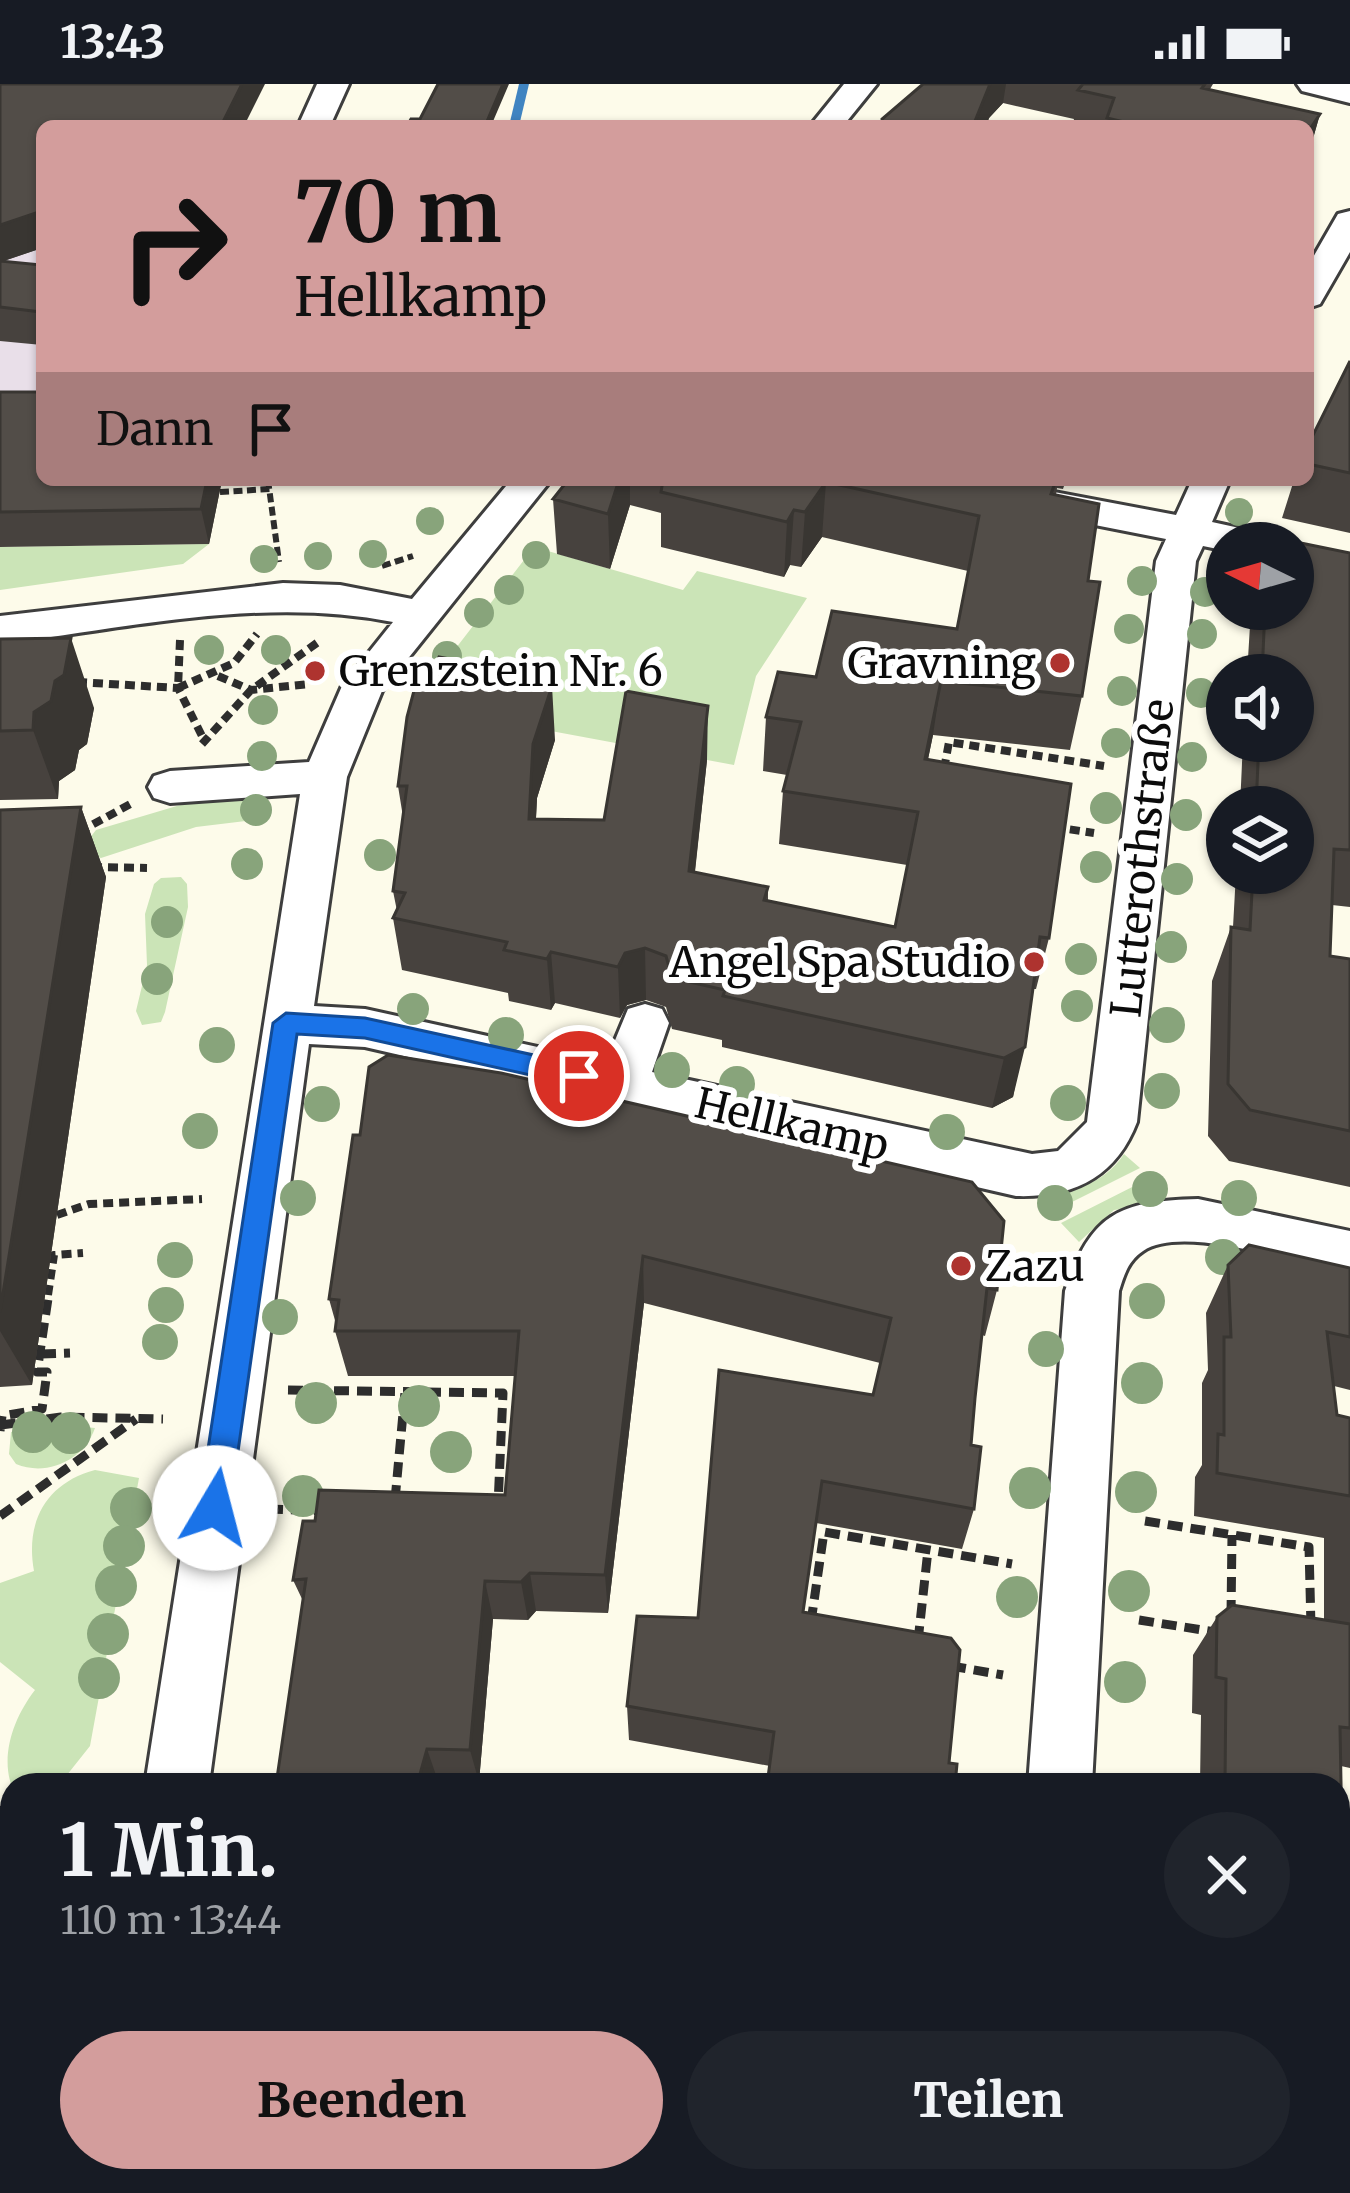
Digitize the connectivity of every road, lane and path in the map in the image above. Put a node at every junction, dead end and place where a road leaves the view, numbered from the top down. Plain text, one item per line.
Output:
1 (333, 84) edge
2 (861, 84) edge
3 (1312, 84) edge
4 (1350, 94) edge
5 (317, 120) edge
6 (831, 120) edge
7 (1350, 221) edge
8 (1314, 286) edge
9 (262, 486) edge
10 (269, 486) edge
11 (527, 486) edge
12 (959, 486) edge
13 (1208, 486) edge
14 (220, 492) dead end
15 (1185, 530) junction
16 (1206, 534) edge
17 (280, 570) dead end
18 (421, 614) junction
19 (260, 627) dead end
20 (0, 630) edge
21 (180, 633) dead end
22 (218, 676) junction
23 (72, 683) edge
24 (309, 684) dead end
25 (178, 688) junction
26 (205, 740) dead end
27 (1104, 766) dead end
28 (325, 777) junction
29 (940, 786) edge
30 (170, 787) dead end
31 (1049, 826) edge
32 (1094, 833) dead end
33 (74, 856) edge
34 (147, 868) dead end
35 (286, 1023) junction
36 (645, 1023) dead end
37 (622, 1085) junction
38 (1016, 1175) joint
39 (202, 1199) dead end
40 (57, 1215) dead end
41 (83, 1253) dead end
42 (1350, 1254) edge
43 (70, 1353) dead end
44 (41, 1354) junction
45 (284, 1390) dead end
46 (405, 1392) junction
47 (136, 1419) junction
48 (163, 1419) dead end
49 (0, 1428) edge
50 (266, 1509) dead end
51 (330, 1511) edge
52 (393, 1514) edge
53 (497, 1515) edge
54 (0, 1516) edge
55 (1145, 1521) dead end
56 (1232, 1535) junction
57 (928, 1550) junction
58 (1012, 1564) dead end
59 (1139, 1620) dead end
60 (808, 1641) edge
61 (1312, 1646) edge
62 (916, 1660) edge
63 (938, 1664) edge
64 (1003, 1675) dead end
65 (172, 1769) edge
66 (1061, 1773) edge

1 - 5 street
2 - 6 street
3 - 4 street
7 - 8 street
9 - 14 path
10 - 17 path
11 - 18 street
12 - 15 street
13 - 15 street, Lutterothstraße
15 - 16 street
15 - 38 street, Lutterothstraße
18 - 20 street
18 - 28 street
19 - 22 path
21 - 25 path
22 - 24 path
22 - 25 path
23 - 25 path
25 - 26 path
27 - 29 path
28 - 30 street
28 - 35 street
31 - 32 path
33 - 34 path
35 - 37 street, Hellkamp
35 - 65 street
36 - 37 street
37 - 38 street, Hellkamp
39 - 40 path
41 - 44 path
42 - 66 street
43 - 44 path
44 - 49 path
45 - 46 path
46 - 52 path
46 - 53 path
47 - 48 path
47 - 49 path
47 - 54 path
50 - 51 path
55 - 56 path
56 - 59 path
56 - 61 path
57 - 58 path
57 - 60 path
57 - 62 path
63 - 64 path

